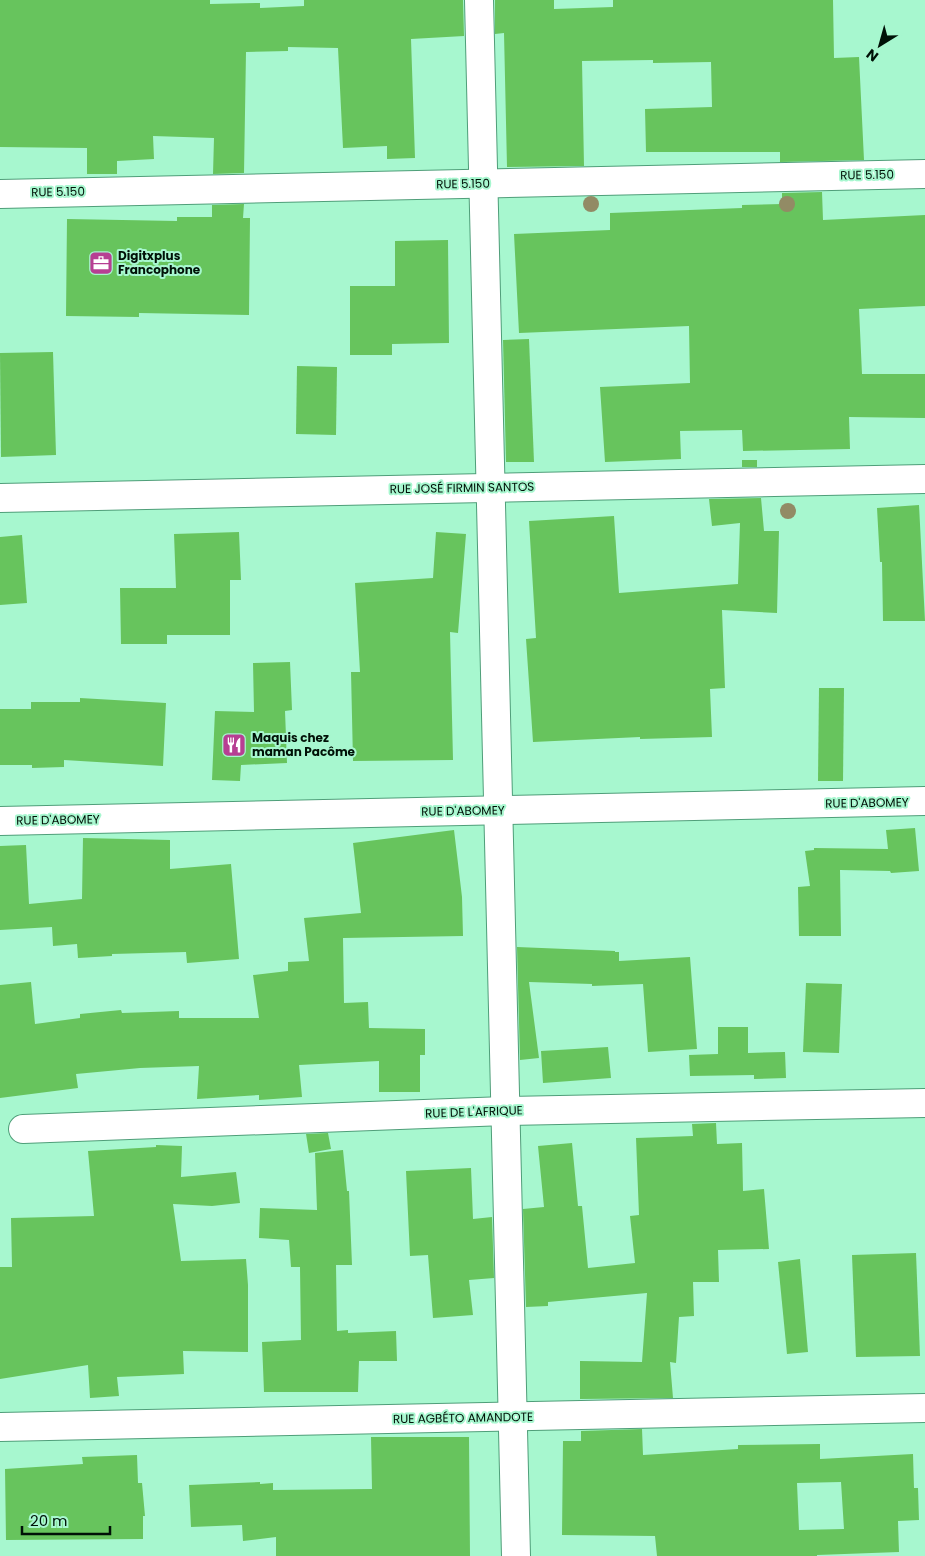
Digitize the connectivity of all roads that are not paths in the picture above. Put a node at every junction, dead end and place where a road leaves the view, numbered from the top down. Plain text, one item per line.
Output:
1 (479, 0) edge
2 (925, 174) edge
3 (483, 183) junction
4 (0, 194) edge
5 (925, 479) edge
6 (490, 488) junction
7 (0, 498) edge
8 (925, 801) edge
9 (498, 811) junction
10 (0, 821) edge
11 (925, 1102) edge
12 (505, 1111) junction
13 (23, 1129) dead end
14 (925, 1408) edge
15 (512, 1417) junction
16 (0, 1427) edge
17 (516, 1556) edge

1 - 3 street
2 - 3 street, RUE 5.150
3 - 4 street, RUE 5.150
3 - 6 street
5 - 6 street, RUE JOSÉ FIRMIN SANTOS
6 - 7 street, RUE JOSÉ FIRMIN SANTOS
6 - 9 street
8 - 9 street, RUE D'ABOMEY
9 - 10 street, RUE D'ABOMEY
9 - 12 street
11 - 12 street, RUE DE L'AFRIQUE
12 - 13 street, RUE DE L'AFRIQUE
12 - 15 street
14 - 15 street, RUE AGBÉTO AMANDOTE
15 - 16 street, RUE AGBÉTO AMANDOTE
15 - 17 street

